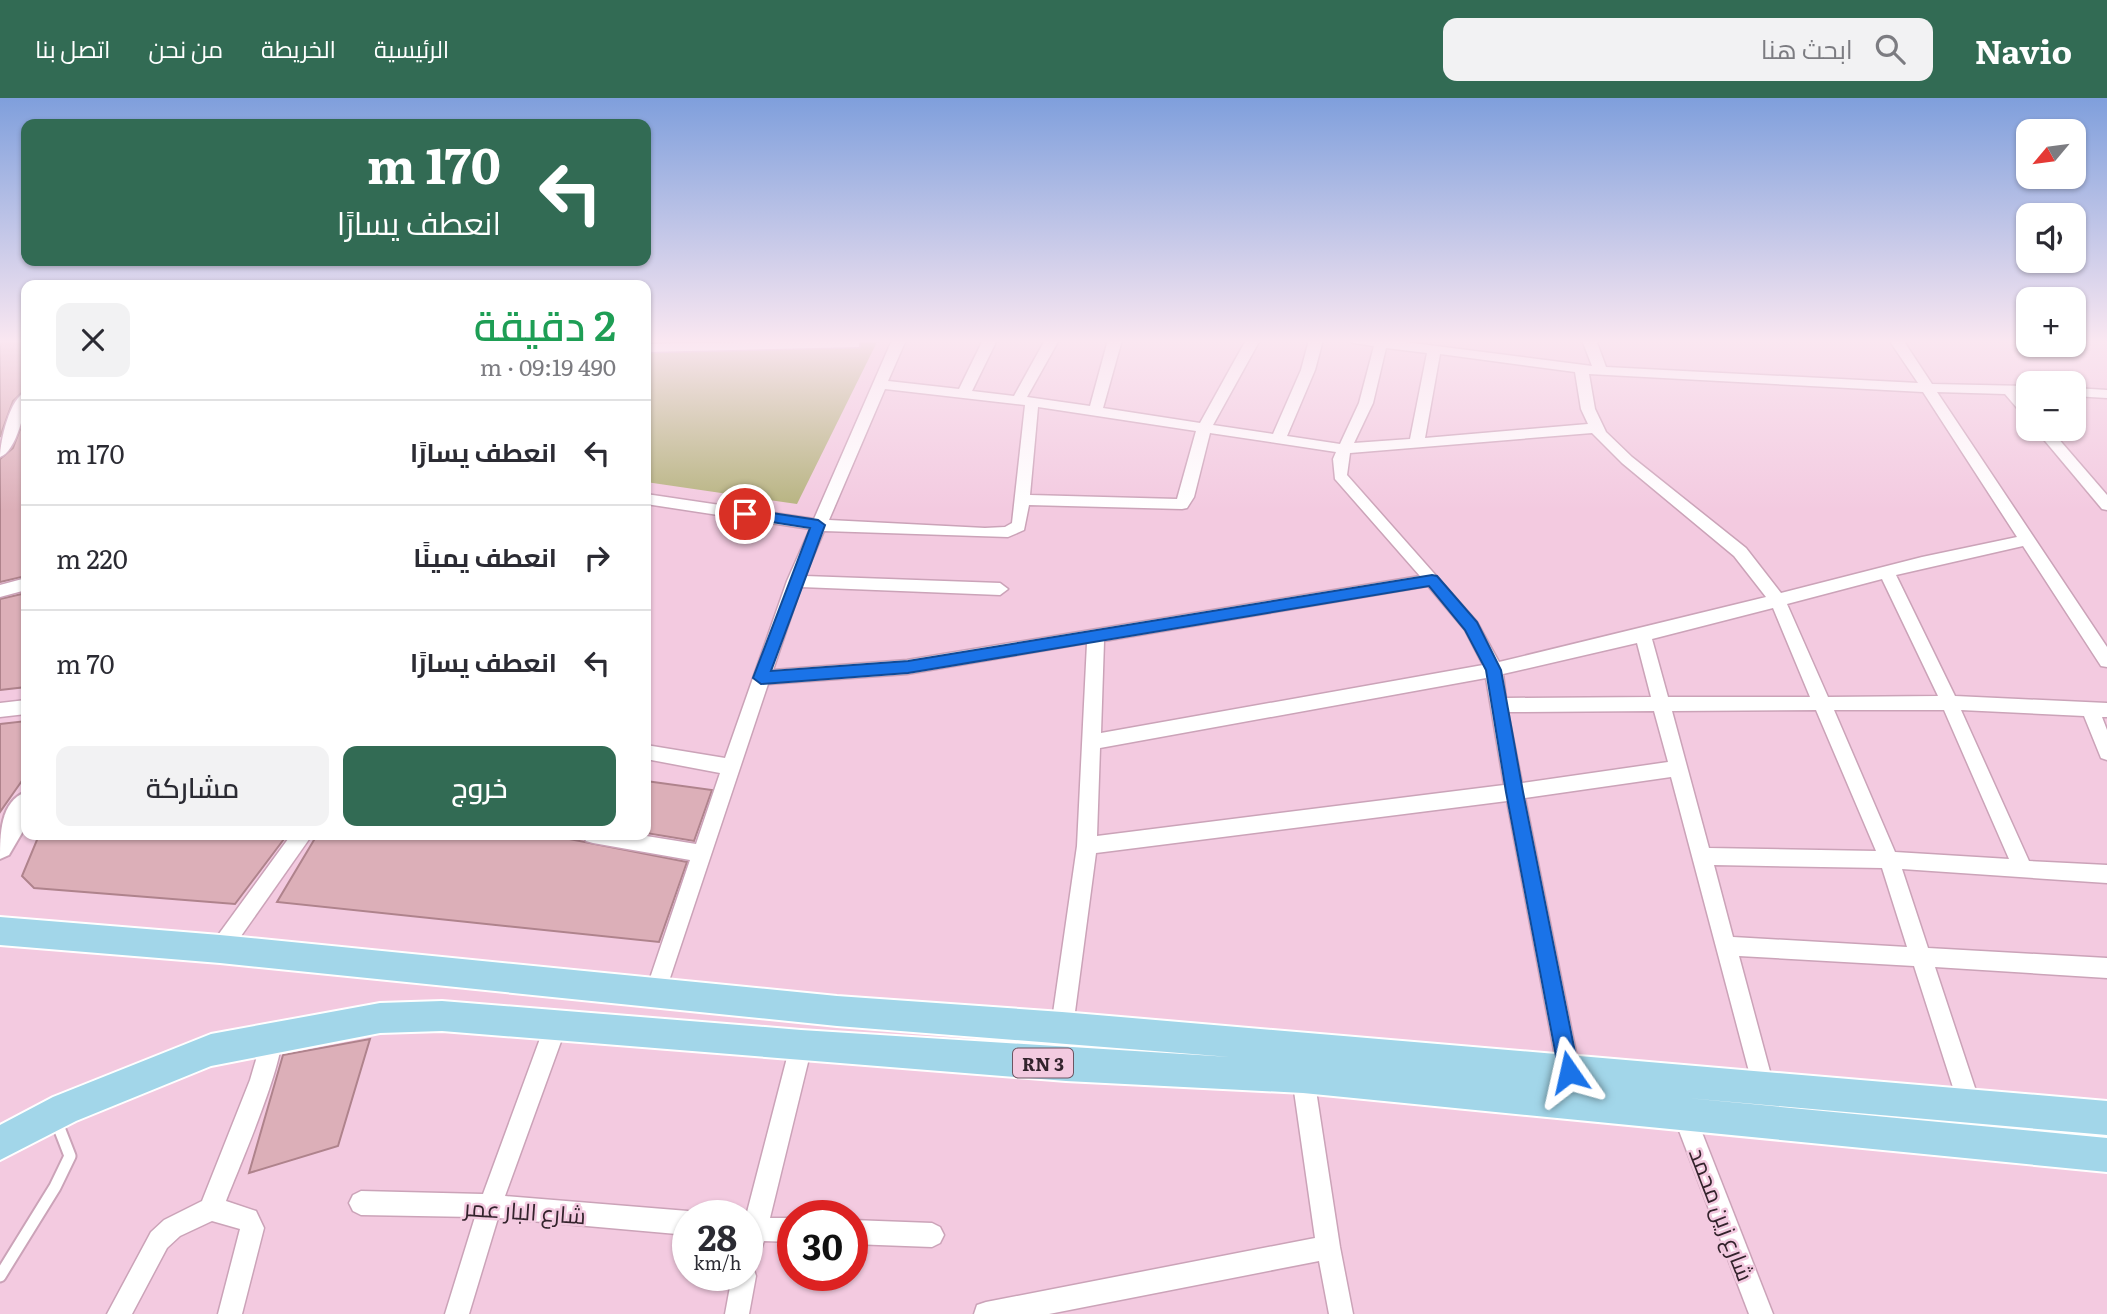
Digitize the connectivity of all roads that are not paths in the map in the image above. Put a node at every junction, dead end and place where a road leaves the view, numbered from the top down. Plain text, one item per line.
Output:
1 (873, 397) edge
2 (988, 397) edge
3 (1027, 397) edge
4 (1099, 397) edge
5 (1221, 397) edge
6 (1296, 397) edge
7 (1368, 397) edge
8 (1425, 397) edge
9 (1586, 397) edge
10 (1932, 397) edge
11 (1025, 401) junction
12 (21, 405) edge
13 (1095, 412) junction
14 (1204, 428) junction
15 (1596, 428) junction
16 (5, 435) edge
17 (1278, 439) junction
18 (2052, 441) edge
19 (1416, 445) junction
20 (1345, 449) junction
21 (0, 452) edge
22 (651, 500) edge
23 (1022, 500) junction
24 (2107, 505) edge
25 (818, 525) junction
26 (2027, 540) junction
27 (1886, 572) junction
28 (1432, 580) junction
29 (795, 581) junction
30 (21, 585) edge
31 (1000, 589) dead end
32 (0, 591) edge
33 (1778, 601) junction
34 (1096, 635) junction
35 (1643, 635) junction
36 (2107, 661) edge
37 (1493, 670) junction
38 (761, 678) junction
39 (1950, 703) junction
40 (1820, 704) junction
41 (1498, 705) junction
42 (1664, 706) junction
43 (21, 708) edge
44 (0, 710) edge
45 (2099, 710) edge
46 (1091, 741) junction
47 (651, 753) edge
48 (2107, 753) edge
49 (730, 766) junction
50 (1679, 768) junction
51 (1514, 792) junction
52 (21, 811) edge
53 (298, 840) edge
54 (623, 840) edge
55 (1087, 846) junction
56 (0, 847) edge
57 (700, 853) junction
58 (1702, 856) junction
59 (1889, 860) junction
60 (2022, 866) junction
61 (2107, 874) edge
62 (0, 931) edge
63 (1727, 946) junction
64 (220, 949) junction
65 (1921, 955) junction
66 (2107, 968) edge
67 (655, 993) junction
68 (556, 1025) junction
69 (1062, 1027) junction
70 (273, 1036) junction
71 (801, 1046) junction
72 (1569, 1072) junction
73 (1303, 1077) junction
74 (1764, 1090) junction
75 (1969, 1106) junction
76 (54, 1115) junction
77 (1684, 1115) junction
78 (2107, 1118) edge
79 (0, 1143) edge
80 (2107, 1155) edge
81 (758, 1200) edge
82 (361, 1203) dead end
83 (491, 1206) junction
84 (211, 1209) junction
85 (672, 1222) edge
86 (868, 1233) edge
87 (932, 1235) dead end
88 (1328, 1247) junction
89 (0, 1276) edge
90 (741, 1291) edge
91 (993, 1313) edge
92 (119, 1314) edge
93 (230, 1314) edge
94 (457, 1314) edge
95 (737, 1314) edge
96 (1341, 1314) edge
97 (1761, 1314) edge

1 - 25 street
2 - 11 street
3 - 11 street
4 - 13 street
5 - 14 street
6 - 17 street
7 - 20 street
8 - 19 street
9 - 15 street
10 - 26 street
11 - 13 street
11 - 23 street
12 - 16 street
13 - 14 street
14 - 17 street
14 - 23 street
15 - 19 street
15 - 33 street
16 - 21 street
17 - 20 street
18 - 24 street
19 - 20 street
20 - 28 street
22 - 25 street
23 - 25 street
25 - 29 street
26 - 27 street
26 - 36 street
27 - 33 street
27 - 39 street
28 - 34 street
28 - 37 street
29 - 31 street
29 - 38 street
30 - 32 street
33 - 35 street
33 - 40 street
34 - 38 street
34 - 46 street
35 - 37 street
35 - 42 street
37 - 41 street
37 - 46 street
38 - 49 street
39 - 40 street
39 - 45 street
39 - 60 street
40 - 42 street
40 - 59 street
41 - 42 street
41 - 51 street
42 - 50 street
43 - 44 street
45 - 48 street
46 - 55 street
47 - 49 street
49 - 57 street
50 - 51 street
50 - 58 street
51 - 55 street
51 - 72 street
52 - 56 main road
53 - 64 street
54 - 57 street
55 - 69 street
57 - 67 street
58 - 59 street
58 - 63 street
59 - 60 street
59 - 65 street
60 - 61 street
62 - 64 main road, RN 3
63 - 65 street
63 - 74 street
64 - 67 main road, RN 3
65 - 66 street
65 - 75 street
67 - 69 main road, RN 3
68 - 70 main road, RN 3
68 - 71 main road, RN 3
68 - 83 street
69 - 72 main road, RN 3
70 - 76 main road, RN 3
70 - 84 street
71 - 73 main road, RN 3
71 - 81 street
72 - 74 main road, RN 3
73 - 77 main road, RN 3
73 - 88 street
74 - 75 main road, RN 3
75 - 78 main road, RN 3
76 - 79 main road, RN 3
76 - 89 lane
77 - 80 main road, RN 3
77 - 97 street, شارع زين محمد
82 - 83 street, شارع البار عمر
83 - 85 street, شارع البار عمر
83 - 94 street
84 - 92 street
84 - 93 street
86 - 87 street
88 - 91 street
88 - 96 street
90 - 95 street

